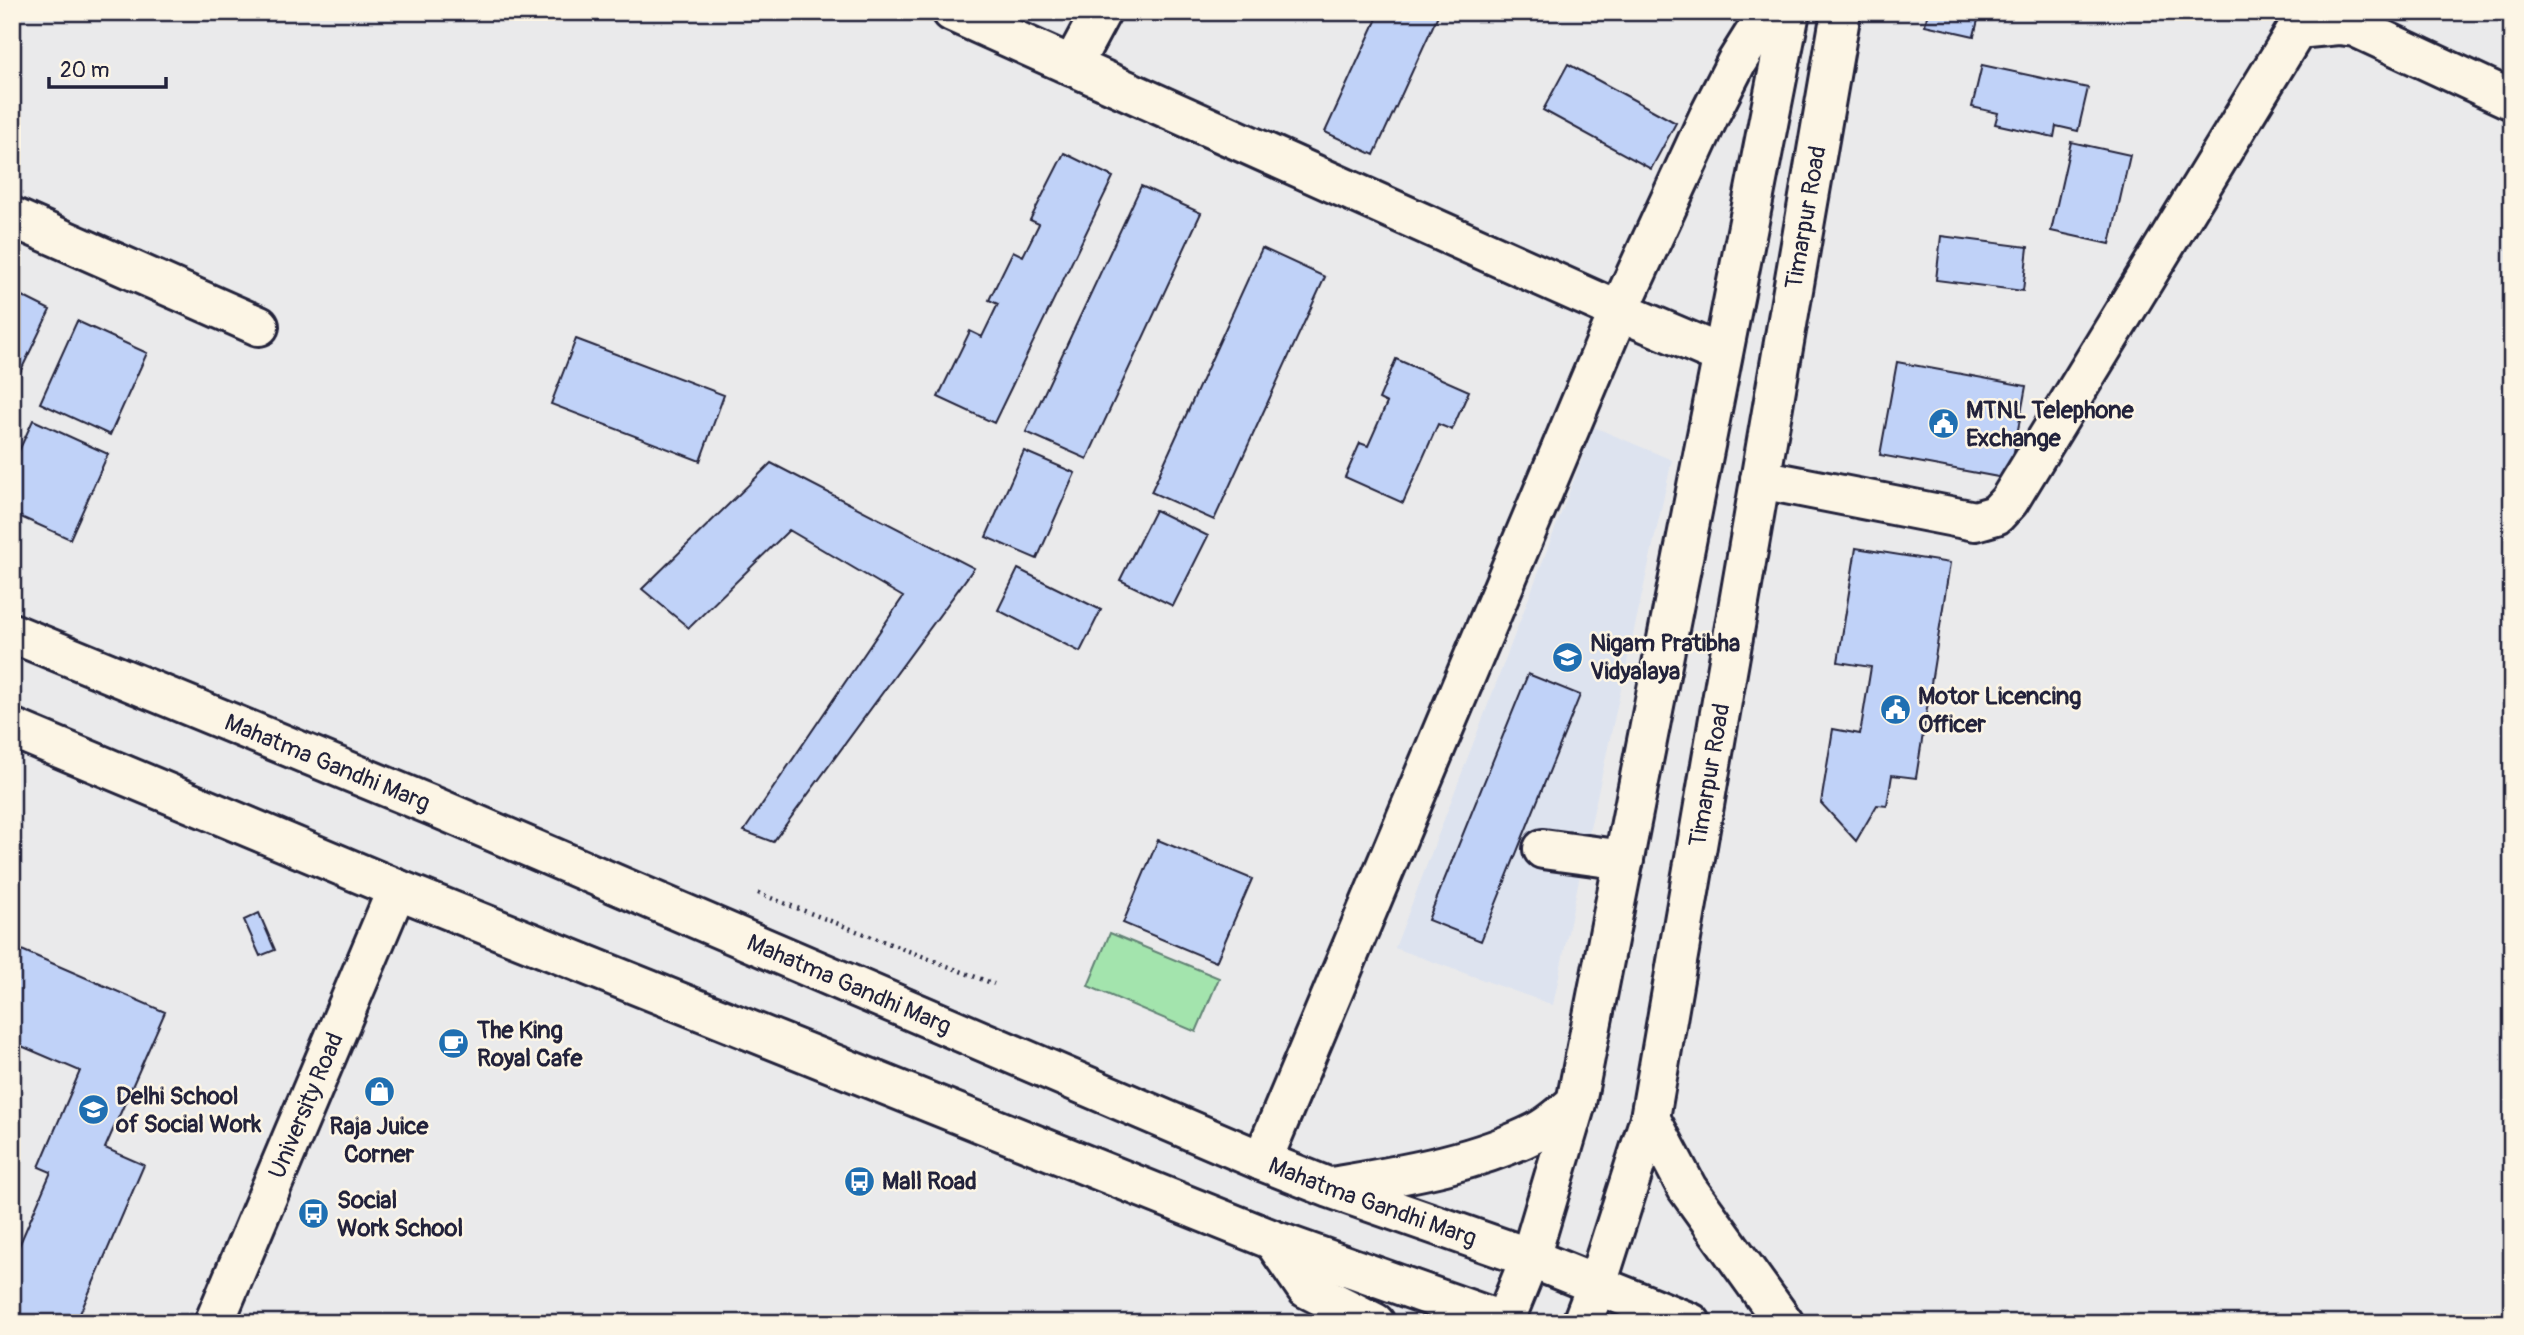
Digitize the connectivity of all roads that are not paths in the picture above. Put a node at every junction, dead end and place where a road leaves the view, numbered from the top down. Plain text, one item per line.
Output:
1 (952, 12) edge
2 (1101, 12) edge
3 (1768, 12) edge
4 (1790, 12) edge
5 (1841, 12) edge
6 (1072, 66) junction
7 (2512, 100) edge
8 (12, 217) edge
9 (1619, 312) junction
10 (258, 326) dead end
11 (1722, 355) junction
12 (1760, 479) junction
13 (12, 633) edge
14 (12, 728) edge
15 (1543, 849) dead end
16 (1623, 860) junction
17 (397, 889) junction
18 (1576, 1103) junction
19 (1650, 1118) junction
20 (1262, 1161) junction
21 (1330, 1188) junction
22 (1273, 1240) junction
23 (1530, 1258) junction
24 (1597, 1284) junction
25 (1505, 1322) edge
26 (214, 1323) edge
27 (1375, 1323) edge
28 (1582, 1323) edge
29 (1691, 1323) edge
30 (1784, 1323) edge

1 - 6 street
2 - 6 street
3 - 9 street
4 - 11 street
5 - 12 street, Timarpur Road
6 - 9 street
7 - 12 street
8 - 10 street
9 - 11 street
9 - 20 street
11 - 16 street
12 - 19 street, Timarpur Road
13 - 20 street, Mahatma Gandhi Marg
14 - 17 street
15 - 16 street
16 - 18 street
17 - 22 street
17 - 26 street, University Road
18 - 21 street
18 - 23 street
19 - 24 street, Timarpur Road
19 - 30 street
20 - 21 street, Mahatma Gandhi Marg
21 - 23 street, Mahatma Gandhi Marg
22 - 25 street
22 - 27 street
23 - 24 street, Mahatma Gandhi Marg
23 - 25 street
24 - 28 street, Timarpur Road
24 - 29 street, Mahatma Gandhi Marg

